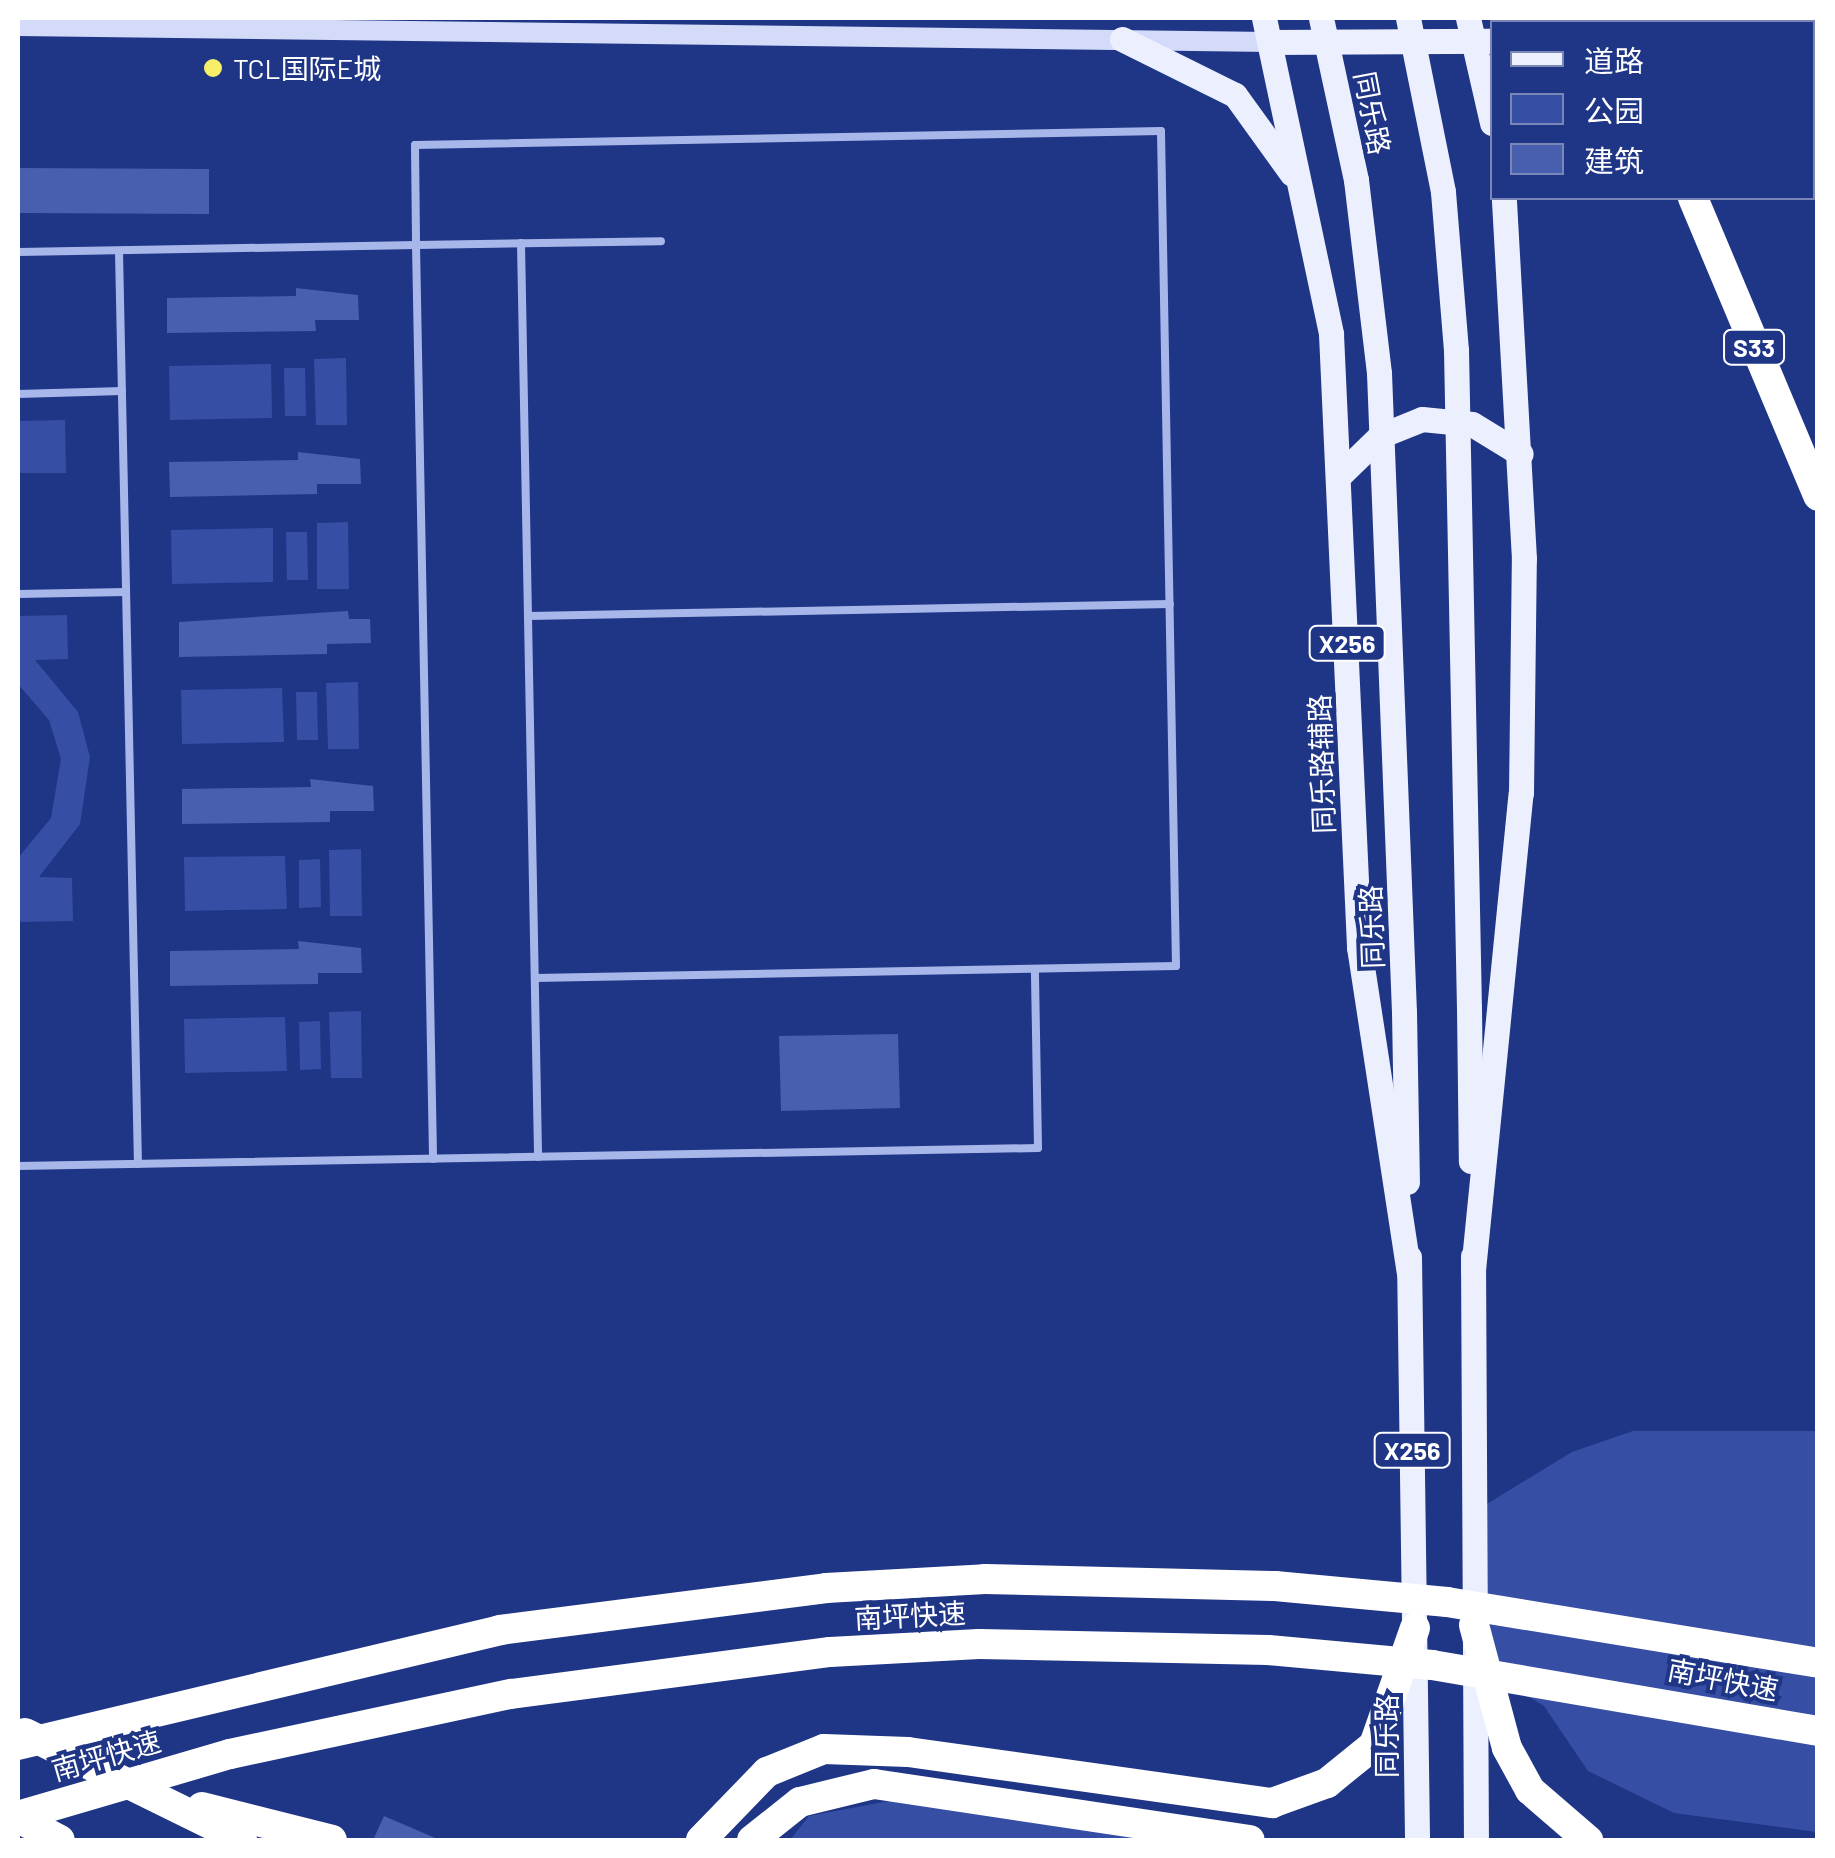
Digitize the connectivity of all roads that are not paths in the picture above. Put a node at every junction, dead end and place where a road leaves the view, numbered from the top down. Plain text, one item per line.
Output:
1 (1320, 18) edge
2 (1408, 18) edge
3 (18, 26) edge
4 (1268, 30) edge
5 (1477, 32) edge
6 (1122, 39) junction
7 (1490, 110) edge
8 (1504, 200) edge
9 (1520, 200) edge
10 (1694, 200) edge
11 (660, 241) dead end
12 (522, 243) junction
13 (416, 245) junction
14 (1320, 249) junction
15 (118, 250) junction
16 (18, 252) edge
17 (1511, 262) junction
18 (122, 392) junction
19 (18, 394) edge
20 (1521, 454) junction
21 (1342, 474) junction
22 (1818, 496) edge
23 (126, 592) junction
24 (18, 594) edge
25 (1170, 604) junction
26 (528, 616) junction
27 (1035, 969) junction
28 (535, 978) junction
29 (538, 1157) junction
30 (433, 1159) junction
31 (138, 1164) junction
32 (18, 1166) edge
33 (1473, 1270) junction
34 (1409, 1272) junction
35 (1474, 1625) junction
36 (1415, 1628) junction
37 (1818, 1663) edge
38 (18, 1730) edge
39 (1818, 1732) edge
40 (18, 1745) edge
41 (152, 1790) junction
42 (18, 1817) edge
43 (60, 1840) edge
44 (242, 1840) edge
45 (332, 1840) edge
46 (702, 1840) edge
47 (752, 1840) edge
48 (1250, 1840) edge
49 (1417, 1840) edge
50 (1476, 1840) edge
51 (1588, 1840) edge

1 - 34 main road, 同乐路, bridge
2 - 33 main road, 同乐路, bridge
3 - 6 main road
4 - 5 main road
4 - 6 main road
4 - 14 main road, 同乐路辅路 / X256
5 - 7 main road
6 - 14 main road
8 - 17 main road, X256
9 - 17 main road, X256
10 - 22 highway, S33
11 - 12 lane
12 - 13 lane
12 - 26 lane
13 - 15 lane
13 - 25 lane
13 - 30 lane
14 - 21 main road, 同乐路辅路 / X256
15 - 16 lane
15 - 18 lane
17 - 20 main road, X256
18 - 19 lane
18 - 23 lane
20 - 21 main road
20 - 33 main road, X256
21 - 34 main road, 同乐路辅路 / X256
23 - 24 lane
23 - 31 lane
25 - 26 lane
25 - 27 lane
26 - 28 lane
27 - 28 lane
27 - 29 lane
28 - 29 lane
29 - 30 lane
30 - 31 lane
31 - 32 lane
33 - 35 main road, 同乐路 / X256
34 - 36 main road, 同乐路 / X256
35 - 50 main road, 同乐路 / X256
35 - 51 highway
36 - 46 highway
36 - 49 main road, 同乐路 / X256
37 - 40 highway, 南坪快速, bridge
38 - 41 highway
39 - 42 highway, 南坪快速, bridge
41 - 44 highway
41 - 45 highway
42 - 43 highway
47 - 48 highway

